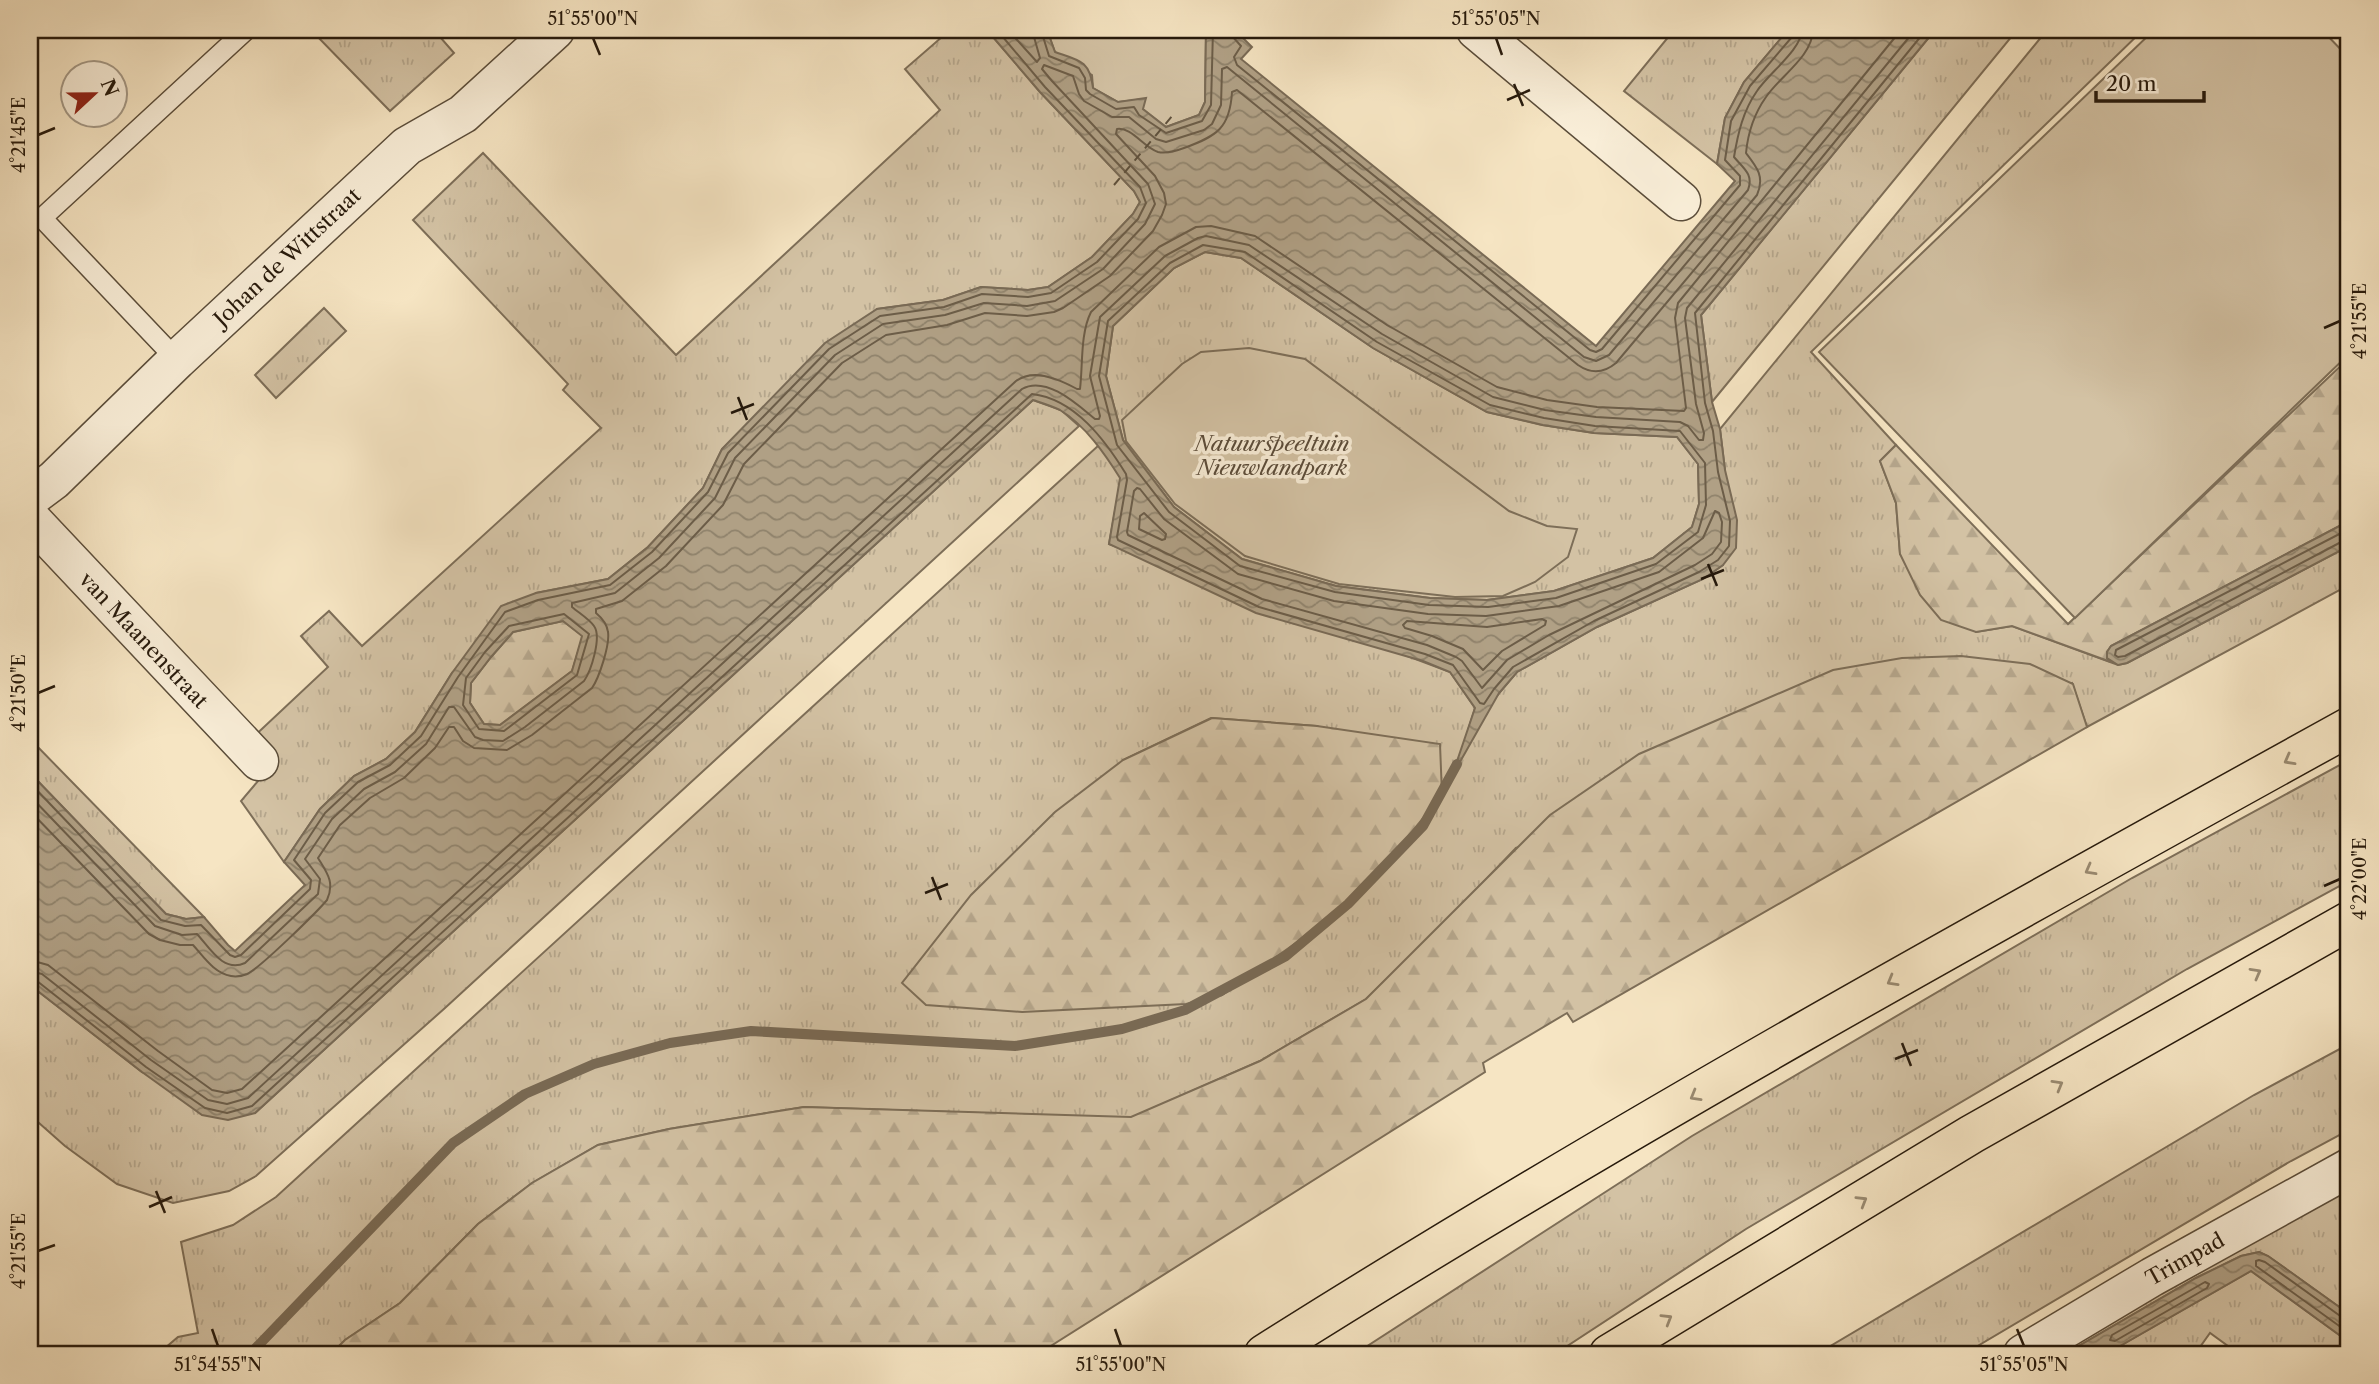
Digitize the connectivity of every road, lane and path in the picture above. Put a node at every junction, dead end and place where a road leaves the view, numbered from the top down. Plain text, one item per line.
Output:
1 (246, 30) edge
2 (555, 30) edge
3 (1476, 30) edge
4 (1681, 201) dead end
5 (177, 360) junction
6 (30, 498) edge
7 (30, 518) edge
8 (2349, 727) edge
9 (259, 761) dead end
10 (2349, 921) edge
11 (2349, 1168) edge
12 (1264, 1354) edge
13 (1609, 1354) edge
14 (2023, 1354) edge

1 - 5 lane
2 - 5 street, Johan de Wittstraat
3 - 4 street
5 - 6 street, Johan de Wittstraat
7 - 9 street, van Maanenstraat
8 -> 12 highway
13 -> 10 highway
11 - 14 street, Trimpad

